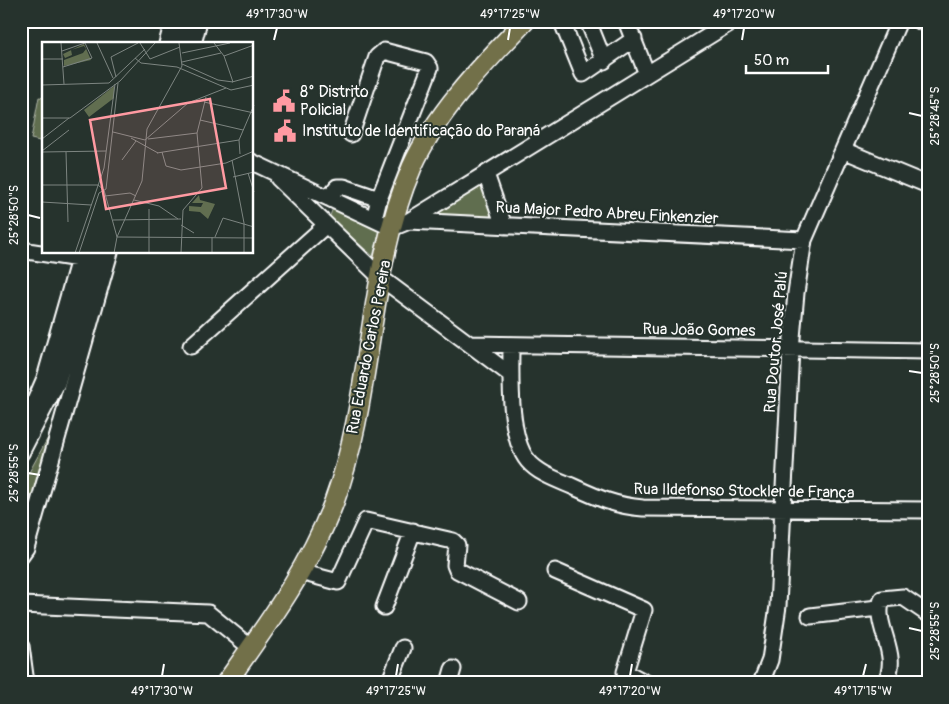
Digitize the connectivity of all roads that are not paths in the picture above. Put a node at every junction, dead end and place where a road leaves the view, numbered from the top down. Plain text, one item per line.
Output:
1 (173, 21) edge
2 (186, 21) edge
3 (199, 21) edge
4 (525, 21) edge
5 (570, 21) edge
6 (588, 21) edge
7 (626, 21) edge
8 (733, 21) edge
9 (899, 21) edge
10 (920, 21) edge
11 (928, 25) edge
12 (634, 39) junction
13 (168, 42) edge
14 (181, 42) edge
15 (194, 42) edge
16 (604, 61) junction
17 (647, 74) junction
18 (351, 134) dead end
19 (843, 150) junction
20 (254, 163) edge
21 (269, 170) junction
22 (486, 174) junction
23 (928, 185) edge
24 (328, 198) junction
25 (379, 199) junction
26 (374, 219) junction
27 (401, 224) junction
28 (326, 225) junction
29 (504, 226) junction
30 (804, 240) junction
31 (21, 250) edge
32 (42, 252) edge
33 (60, 254) edge
34 (95, 254) edge
35 (109, 254) edge
36 (80, 256) edge
37 (381, 278) junction
38 (470, 344) junction
39 (511, 345) junction
40 (191, 346) dead end
41 (791, 349) junction
42 (928, 351) edge
43 (512, 375) junction
44 (21, 425) edge
45 (21, 453) edge
46 (783, 509) junction
47 (928, 510) edge
48 (413, 531) junction
49 (21, 555) edge
50 (555, 571) dead end
51 (300, 572) junction
52 (519, 602) dead end
53 (21, 604) edge
54 (384, 607) dead end
55 (878, 608) junction
56 (928, 614) edge
57 (810, 616) dead end
58 (21, 646) edge
59 (251, 648) junction
60 (403, 648) dead end
61 (233, 680) edge
62 (26, 683) edge
63 (389, 683) edge
64 (646, 683) edge
65 (761, 683) edge
66 (885, 683) edge

1 - 13 street
2 - 14 street
3 - 15 street
4 - 27 main road, Rua Eduardo Carlos Pereira
5 - 16 street
6 - 16 street
7 - 12 street
8 - 17 street
9 - 19 street, Rua Doutor José Palú
10 - 11 street
12 - 16 street
12 - 17 street
17 - 22 street
18 - 25 street
19 - 23 street
19 - 30 street, Rua Doutor José Palú
20 - 21 street
21 - 24 street
21 - 28 street
22 - 27 street
22 - 29 street
24 - 25 street
24 - 26 street
25 - 26 street
26 - 27 street
27 - 29 street, Rua Major Pedro Abreu Finkenzier
27 - 37 main road, Rua Eduardo Carlos Pereira
28 - 37 street
28 - 40 street
29 - 30 street, Rua Major Pedro Abreu Finkenzier
30 - 41 street, Rua Doutor José Palú
31 - 32 street
33 - 36 street
34 - 45 street
35 - 49 street
36 - 44 street
37 - 38 street
37 - 51 main road, Rua Eduardo Carlos Pereira
38 - 39 street, Rua João Gomes
38 - 43 street
39 - 41 street, Rua João Gomes
39 - 43 street, Rua Ildefonso Stockler de França
41 - 42 street, Rua João Gomes
41 - 46 street, Rua Doutor José Palú
43 - 46 street, Rua Ildefonso Stockler de França
46 - 47 street, Rua Ildefonso Stockler de França
46 - 65 street, Rua Doutor José Palú
48 - 51 street
48 - 52 street
48 - 54 street
50 - 64 street
51 - 59 main road, Rua Eduardo Carlos Pereira
53 - 59 street
55 - 56 street
55 - 57 street
55 - 66 street
58 - 62 street
59 - 61 main road, Rua Eduardo Carlos Pereira
60 - 63 street

